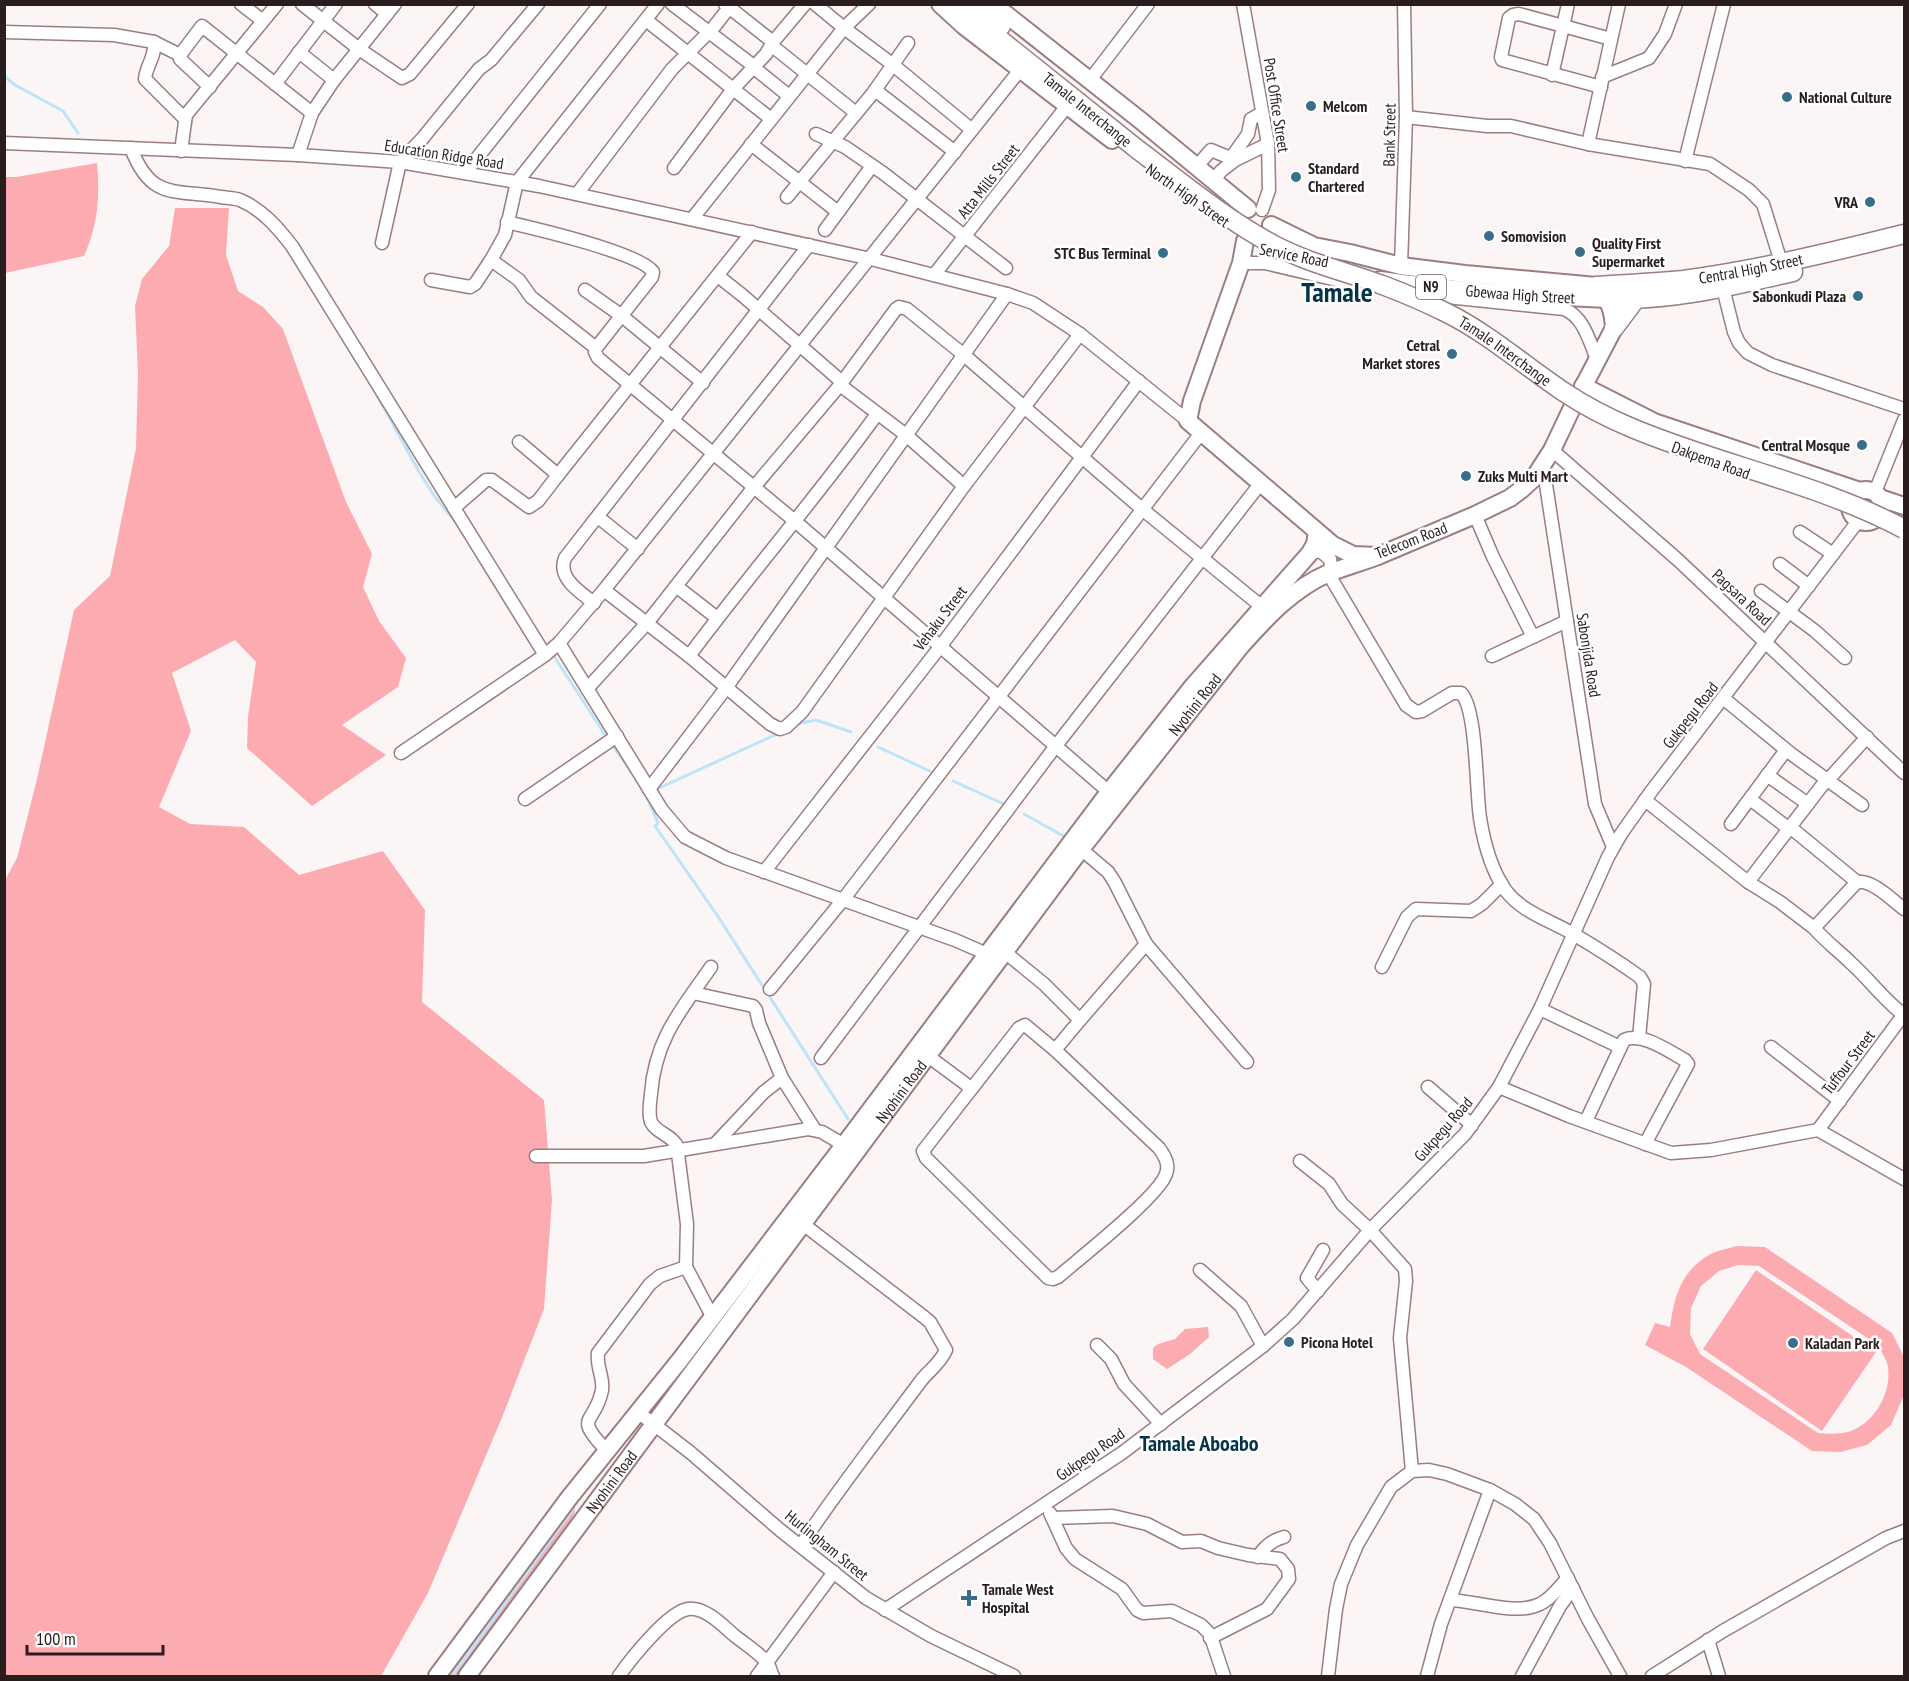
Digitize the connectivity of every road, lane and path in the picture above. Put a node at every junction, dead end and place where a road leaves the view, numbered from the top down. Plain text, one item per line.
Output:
1 (241, 4) edge
2 (277, 4) edge
3 (302, 4) edge
4 (336, 4) edge
5 (375, 4) edge
6 (468, 4) edge
7 (538, 4) edge
8 (600, 4) edge
9 (658, 4) edge
10 (672, 4) edge
11 (805, 4) edge
12 (815, 4) edge
13 (869, 4) edge
14 (940, 4) edge
15 (954, 4) edge
16 (976, 4) edge
17 (993, 4) edge
18 (1148, 4) edge
19 (1244, 4) edge
20 (1404, 4) edge
21 (1568, 4) edge
22 (1619, 4) edge
23 (1676, 4) edge
24 (1724, 4) edge
25 (729, 6) edge
26 (391, 10) edge
27 (1514, 10) edge
28 (646, 20) junction
29 (263, 21) junction
30 (323, 21) junction
31 (1563, 26) junction
32 (844, 28) junction
33 (4, 32) edge
34 (708, 33) junction
35 (1611, 39) junction
36 (154, 42) junction
37 (908, 43) dead end
38 (772, 44) junction
39 (359, 49) junction
40 (299, 52) junction
41 (237, 53) junction
42 (688, 54) junction
43 (180, 55) junction
44 (892, 64) junction
45 (754, 67) junction
46 (1020, 70) junction
47 (807, 74) junction
48 (1552, 75) junction
49 (334, 80) junction
50 (1090, 80) junction
51 (1601, 82) junction
52 (275, 84) junction
53 (210, 87) junction
54 (733, 89) junction
55 (874, 90) junction
56 (789, 96) junction
57 (1067, 106) junction
58 (312, 113) junction
59 (856, 113) junction
60 (1262, 113) junction
61 (1406, 117) junction
62 (185, 119) junction
63 (771, 119) junction
64 (972, 130) junction
65 (816, 134) dead end
66 (833, 141) junction
67 (4, 143) edge
68 (751, 144) junction
69 (1140, 144) junction
70 (1268, 144) junction
71 (1588, 144) junction
72 (131, 148) junction
73 (181, 151) junction
74 (955, 152) junction
75 (298, 155) junction
76 (1233, 159) junction
77 (1685, 161) junction
78 (400, 162) junction
79 (872, 166) junction
80 (1197, 166) junction
81 (674, 168) dead end
82 (465, 172) junction
83 (1214, 180) junction
84 (800, 181) junction
85 (517, 182) junction
86 (577, 194) junction
87 (787, 197) dead end
88 (918, 199) junction
89 (838, 212) junction
90 (1260, 215) junction
91 (692, 219) junction
92 (507, 222) junction
93 (825, 230) dead end
94 (752, 232) junction
95 (1905, 234) edge
96 (965, 236) junction
97 (1247, 238) junction
98 (382, 243) dead end
99 (1905, 244) edge
100 (809, 245) junction
101 (871, 259) junction
102 (490, 260) junction
103 (1781, 262) junction
104 (1241, 263) junction
105 (1401, 266) junction
106 (1006, 268) dead end
107 (934, 275) junction
108 (718, 276) junction
109 (430, 280) dead end
110 (1723, 288) junction
111 (585, 290) dead end
112 (1602, 293) junction
113 (1007, 294) junction
114 (1635, 300) junction
115 (759, 310) junction
116 (622, 316) junction
117 (1614, 328) junction
118 (1080, 334) junction
119 (799, 346) junction
120 (596, 348) junction
121 (660, 348) junction
122 (964, 354) junction
123 (1597, 359) junction
124 (1139, 381) junction
125 (703, 383) junction
126 (841, 383) junction
127 (631, 384) junction
128 (1583, 386) junction
129 (1024, 406) junction
130 (1905, 409) edge
131 (1571, 410) junction
132 (877, 414) junction
133 (1905, 420) edge
134 (674, 421) junction
135 (1188, 422) junction
136 (1201, 433) junction
137 (906, 435) junction
138 (519, 442) dead end
139 (1552, 450) junction
140 (714, 454) junction
141 (1083, 458) junction
142 (1543, 465) junction
143 (558, 475) junction
144 (1260, 484) junction
145 (964, 486) junction
146 (754, 487) junction
147 (1872, 493) junction
148 (1905, 507) edge
149 (454, 508) junction
150 (1142, 509) junction
151 (1475, 514) junction
152 (1905, 514) edge
153 (597, 517) junction
154 (1861, 517) junction
155 (796, 522) junction
156 (1905, 529) edge
157 (1317, 532) junction
158 (1800, 532) dead end
159 (1905, 538) edge
160 (826, 548) junction
161 (638, 549) junction
162 (1310, 553) junction
163 (1833, 554) junction
164 (1378, 556) junction
165 (1203, 558) junction
166 (1780, 564) dead end
167 (1328, 573) junction
168 (676, 586) junction
169 (1809, 586) junction
170 (604, 590) junction
171 (1761, 591) dead end
172 (882, 597) junction
173 (594, 603) junction
174 (1261, 606) junction
175 (1789, 612) junction
176 (717, 618) junction
177 (1567, 621) junction
178 (647, 623) junction
179 (1533, 637) junction
180 (1767, 642) junction
181 (559, 643) junction
182 (940, 647) junction
183 (545, 655) junction
184 (689, 656) junction
185 (1492, 656) dead end
186 (1845, 658) dead end
187 (726, 688) junction
188 (587, 689) junction
189 (999, 698) junction
190 (1724, 698) junction
191 (617, 736) junction
192 (1867, 737) junction
193 (1055, 747) junction
194 (1786, 750) junction
195 (401, 753) dead end
196 (1905, 773) edge
197 (1767, 775) junction
198 (1828, 780) junction
199 (649, 789) junction
200 (1109, 792) junction
201 (525, 799) dead end
202 (1750, 799) junction
203 (1645, 800) junction
204 (1808, 804) junction
205 (1862, 805) dead end
206 (1731, 824) dead end
207 (1789, 827) junction
208 (1614, 847) junction
209 (1081, 849) junction
210 (764, 872) junction
211 (1748, 882) junction
212 (1857, 882) junction
213 (1502, 884) junction
214 (842, 901) junction
215 (1905, 909) edge
216 (918, 928) junction
217 (1814, 928) junction
218 (1574, 934) junction
219 (1146, 944) junction
220 (1006, 953) junction
221 (987, 954) junction
222 (711, 967) dead end
223 (1382, 968) dead end
224 (770, 989) dead end
225 (693, 993) junction
226 (1540, 1009) junction
227 (1904, 1015) edge
228 (1080, 1020) junction
229 (1639, 1038) junction
230 (1620, 1047) junction
231 (1771, 1047) dead end
232 (1055, 1050) junction
233 (928, 1056) junction
234 (822, 1058) dead end
235 (1247, 1062) dead end
236 (782, 1078) junction
237 (1499, 1087) junction
238 (971, 1088) junction
239 (1428, 1088) dead end
240 (1840, 1101) junction
241 (1586, 1121) junction
242 (1473, 1125) junction
243 (815, 1130) junction
244 (1818, 1130) junction
245 (715, 1144) junction
246 (1645, 1144) junction
247 (844, 1145) junction
248 (679, 1152) junction
249 (536, 1156) dead end
250 (1300, 1161) dead end
251 (1905, 1179) edge
252 (803, 1224) junction
253 (1370, 1230) junction
254 (1323, 1250) dead end
255 (686, 1267) junction
256 (1200, 1270) dead end
257 (1317, 1291) junction
258 (712, 1316) junction
259 (1096, 1345) dead end
260 (1263, 1346) junction
261 (639, 1412) junction
262 (654, 1424) junction
263 (1161, 1424) junction
264 (607, 1450) junction
265 (1412, 1471) junction
266 (1490, 1490) junction
267 (569, 1498) junction
268 (1046, 1504) junction
269 (588, 1513) junction
270 (1053, 1518) junction
271 (1905, 1531) edge
272 (1284, 1537) dead end
273 (801, 1545) junction
274 (1258, 1557) junction
275 (834, 1572) junction
276 (1570, 1583) junction
277 (1450, 1600) junction
278 (885, 1610) junction
279 (1210, 1638) junction
280 (1708, 1640) junction
281 (767, 1663) junction
282 (437, 1677) edge
283 (467, 1677) edge
284 (619, 1677) edge
285 (757, 1677) edge
286 (773, 1677) edge
287 (1014, 1677) edge
288 (1224, 1677) edge
289 (1328, 1677) edge
290 (1427, 1677) edge
291 (1522, 1677) edge
292 (1620, 1677) edge
293 (1652, 1677) edge
294 (1719, 1677) edge

1 - 29 street
2 - 29 street
3 - 30 street
4 - 30 street
5 - 26 street
6 - 39 street
7 - 78 street
8 - 82 street
9 - 28 street
10 - 34 street
11 - 38 street
12 - 32 street
13 - 32 street
14 - 46 main road, North High Street
15 - 69 highway, Tamale Interchange
16 - 69 highway, Tamale Interchange
17 - 50 main road, North High Street
18 - 50 street
19 - 60 street, Post Office Street
20 - 61 street, Bank Street
21 - 31 street
22 - 35 street
23 - 51 street
24 - 77 street
25 - 34 street
25 - 38 street
26 - 39 street
27 - 31 street
27 - 48 street
28 - 42 street
28 - 85 street
29 - 41 street
30 - 39 street
30 - 40 street
31 - 35 street
31 - 48 street
32 - 44 street
32 - 47 street
33 - 36 street
34 - 42 street
34 - 45 street
35 - 51 street
36 - 43 street
36 - 62 street
37 - 44 street
38 - 45 street
38 - 47 street
39 - 49 street
40 - 49 street
40 - 52 street
41 - 43 street
41 - 52 street
41 - 53 street
42 - 54 street
42 - 86 street
43 - 53 street
44 - 55 street
44 - 64 street
45 - 54 street
45 - 56 street
46 - 57 main road, North High Street
46 - 64 street
47 - 56 street
47 - 59 street
48 - 51 street
49 - 58 street
50 - 80 main road, North High Street
51 - 71 street
52 - 58 street
53 - 62 street
54 - 63 street
54 - 81 street
55 - 59 street
55 - 74 street
56 - 63 street
57 - 96 street, Atta Mills Street
57 - 97 main road, North High Street
58 - 75 street
59 - 66 street
60 - 70 street, Post Office Street
60 - 76 street
61 - 71 street
61 - 105 street, Bank Street
62 - 73 street
63 - 68 street
64 - 74 street
65 - 66 street
66 - 79 street
66 - 84 street
67 - 72 street, Education Ridge Road
68 - 84 street
68 - 91 street
69 - 152 highway, Tamale Interchange
69 - 156 highway, Tamale Interchange, bridge
70 - 76 street
70 - 90 street, Post Office Street
71 - 77 street
72 - 73 street, Education Ridge Road
72 - 149 street
73 - 75 street, Education Ridge Road
74 - 88 street
75 - 78 street, Education Ridge Road
76 - 80 street
76 - 83 street
77 - 103 street
78 - 82 street, Education Ridge Road
78 - 98 street
79 - 88 street
79 - 89 street
80 - 83 main road, North High Street
82 - 85 street, Education Ridge Road
83 - 90 main road, North High Street
84 - 87 street
84 - 89 street
85 - 86 street, Education Ridge Road
85 - 92 street
86 - 91 street, Education Ridge Road
88 - 96 street
88 - 101 street
89 - 93 street
90 - 97 main road
90 - 97 main road
90 - 105 main road, Gbewaa High Street
91 - 94 street, Education Ridge Road
92 - 102 street
92 - 116 street
94 - 100 street, Education Ridge Road
94 - 108 street
95 - 103 highway, Central High Street / N9
96 - 106 street
96 - 107 street, Atta Mills Street
97 - 104 main road
97 - 112 main road, Gbewaa High Street / N9
99 - 110 highway, Central High Street / N9
100 - 101 street, Education Ridge Road
100 - 115 street
101 - 107 street, Education Ridge Road
101 - 119 street
102 - 109 street
102 - 120 street
103 - 112 highway, Central High Street / N9
104 - 123 street, Service Road
104 - 135 main road
105 - 112 main road, Gbewaa High Street
107 - 113 street, Education Ridge Road
108 - 115 street
108 - 121 street
110 - 114 highway, Central High Street / N9
110 - 130 street
111 - 116 street
112 - 114 highway, Central High Street / N9
112 - 117 main road
113 - 118 street, Education Ridge Road
113 - 122 street
114 - 117 highway
115 - 119 street
115 - 125 street
116 - 120 street
116 - 121 street
117 - 123 main road, Telecom Road
118 - 124 street, Education Ridge Road
118 - 129 street
119 - 126 street
119 - 140 street
120 - 127 street
121 - 125 street
121 - 127 street
122 - 126 street
122 - 129 street
122 - 137 street
123 - 128 main road, Telecom Road
124 - 135 street, Education Ridge Road
124 - 141 street, Vehaku Street
125 - 134 street
126 - 132 street
126 - 146 street
127 - 134 street
127 - 143 street
128 - 131 main road, Telecom Road
128 - 147 main road, Dakpema Road
129 - 141 street
129 - 145 street
131 - 139 main road, Telecom Road
131 - 154 main road, Dakpema Road
132 - 137 street
132 - 155 street
133 - 147 street
134 - 140 street
134 - 153 street
135 - 136 main road, Telecom Road
136 - 144 main road, Telecom Road
136 - 150 street
137 - 145 street
137 - 160 street
138 - 143 street
139 - 142 main road, Telecom Road
139 - 180 street, Pagsara Road
140 - 146 street
140 - 161 street
141 - 150 street
141 - 182 street, Vehaku Street
142 - 151 main road, Telecom Road
142 - 177 street, Sabonjida Road
143 - 149 street
144 - 157 main road, Telecom Road
144 - 165 street
145 - 172 street
146 - 155 street
146 - 168 street
147 - 148 main road, Dakpema Road
147 - 154 main road
147 - 154 main road
149 - 183 street
150 - 165 street
150 - 189 street
151 - 164 main road, Telecom Road
151 - 179 street
153 - 161 street
153 - 173 street
154 - 159 main road, Dakpema Road
154 - 163 street, Gukpegu Road
155 - 160 street
155 - 176 street
157 - 162 main road, Nyohini Road
157 - 164 main road, Telecom Road
158 - 163 street
160 - 172 street
160 - 187 street
161 - 170 street
162 - 167 street
162 - 174 main road, Nyohini Road
163 - 169 street, Gukpegu Road
164 - 167 main road, Nyohini Road
165 - 174 street
165 - 193 street
166 - 169 street
167 - 209 main road, Nyohini Road
167 - 213 street
168 - 176 street
168 - 178 street
169 - 175 street, Gukpegu Road
170 - 173 street
170 - 178 street
171 - 175 street
172 - 182 street
172 - 187 street
173 - 181 street
174 - 200 main road, Nyohini Road
175 - 180 street, Gukpegu Road
175 - 186 street
176 - 184 street
177 - 179 street
177 - 208 street, Sabonjida Road
178 - 184 street
178 - 188 street
179 - 185 street
180 - 190 street, Gukpegu Road
180 - 192 street, Pagsara Road
181 - 183 street
181 - 188 street
182 - 189 street
182 - 210 street, Vehaku Street
183 - 195 street
184 - 187 street
187 - 199 street
188 - 191 street
189 - 193 street
189 - 214 street
190 - 194 street
190 - 203 street, Gukpegu Road
191 - 199 street
191 - 201 street
192 - 196 street, Pagsara Road
192 - 198 street
193 - 200 street
193 - 216 street
194 - 197 street
194 - 198 street
197 - 202 street
197 - 204 street
198 - 204 street
198 - 205 street
199 - 210 street
200 - 221 main road, Nyohini Road
202 - 206 street
202 - 207 street
203 - 208 street, Gukpegu Road
203 - 211 street
204 - 207 street
207 - 211 street
207 - 212 street
208 - 218 street, Gukpegu Road
209 - 219 street
209 - 220 main road, Nyohini Road
210 - 214 street
211 - 217 street
212 - 215 street
212 - 217 street
213 - 218 street
213 - 223 street
214 - 216 street
214 - 224 street
216 - 221 street
216 - 234 street
217 - 227 street
218 - 226 street, Gukpegu Road
218 - 229 street
219 - 228 street
219 - 235 street
220 - 228 street
220 - 233 main road, Nyohini Road
221 - 247 main road, Nyohini Road
222 - 225 street
225 - 236 street
225 - 248 street
226 - 230 street
226 - 237 street, Gukpegu Road
227 - 240 street, Tuffour Street
228 - 232 street
229 - 230 street
229 - 246 street
230 - 241 street
231 - 240 street
232 - 238 street
232 - 238 street
233 - 238 street
233 - 252 main road, Nyohini Road
236 - 243 street
236 - 245 street
237 - 241 street
237 - 242 street, Gukpegu Road
239 - 242 street
240 - 244 street, Tuffour Street
241 - 246 street
242 - 253 street, Gukpegu Road
243 - 245 street
243 - 247 street
244 - 246 street
244 - 251 street
245 - 248 street
247 - 258 main road, Nyohini Road
248 - 249 street
248 - 255 street
250 - 253 street
252 - 262 main road, Nyohini Road
252 - 273 street
253 - 257 street, Gukpegu Road
253 - 265 street
254 - 257 street
255 - 258 street
255 - 264 street
256 - 260 street
257 - 260 street, Gukpegu Road
258 - 261 main road, Nyohini Road
259 - 263 street
260 - 263 street, Gukpegu Road
261 - 262 street, Hurlingham Street
261 - 264 main road, Nyohini Road
262 - 269 main road, Nyohini Road
262 - 273 street, Hurlingham Street
263 - 268 street, Gukpegu Road
264 - 267 main road, Nyohini Road
265 - 266 street
265 - 289 street
266 - 276 street
266 - 277 street
267 - 269 main road
267 - 282 main road, Nyohini Road
268 - 270 street
268 - 278 street, Gukpegu Road
269 - 283 main road, Nyohini Road
270 - 274 street
270 - 279 street
271 - 280 street
272 - 274 street
273 - 275 street, Hurlingham Street
274 - 279 street
275 - 278 street, Hurlingham Street
275 - 281 street
276 - 277 street
276 - 291 street
276 - 292 street
277 - 290 street
278 - 287 street, Hurlingham Street
279 - 288 street
280 - 293 street
280 - 294 street
281 - 284 street
281 - 285 street
281 - 286 street

